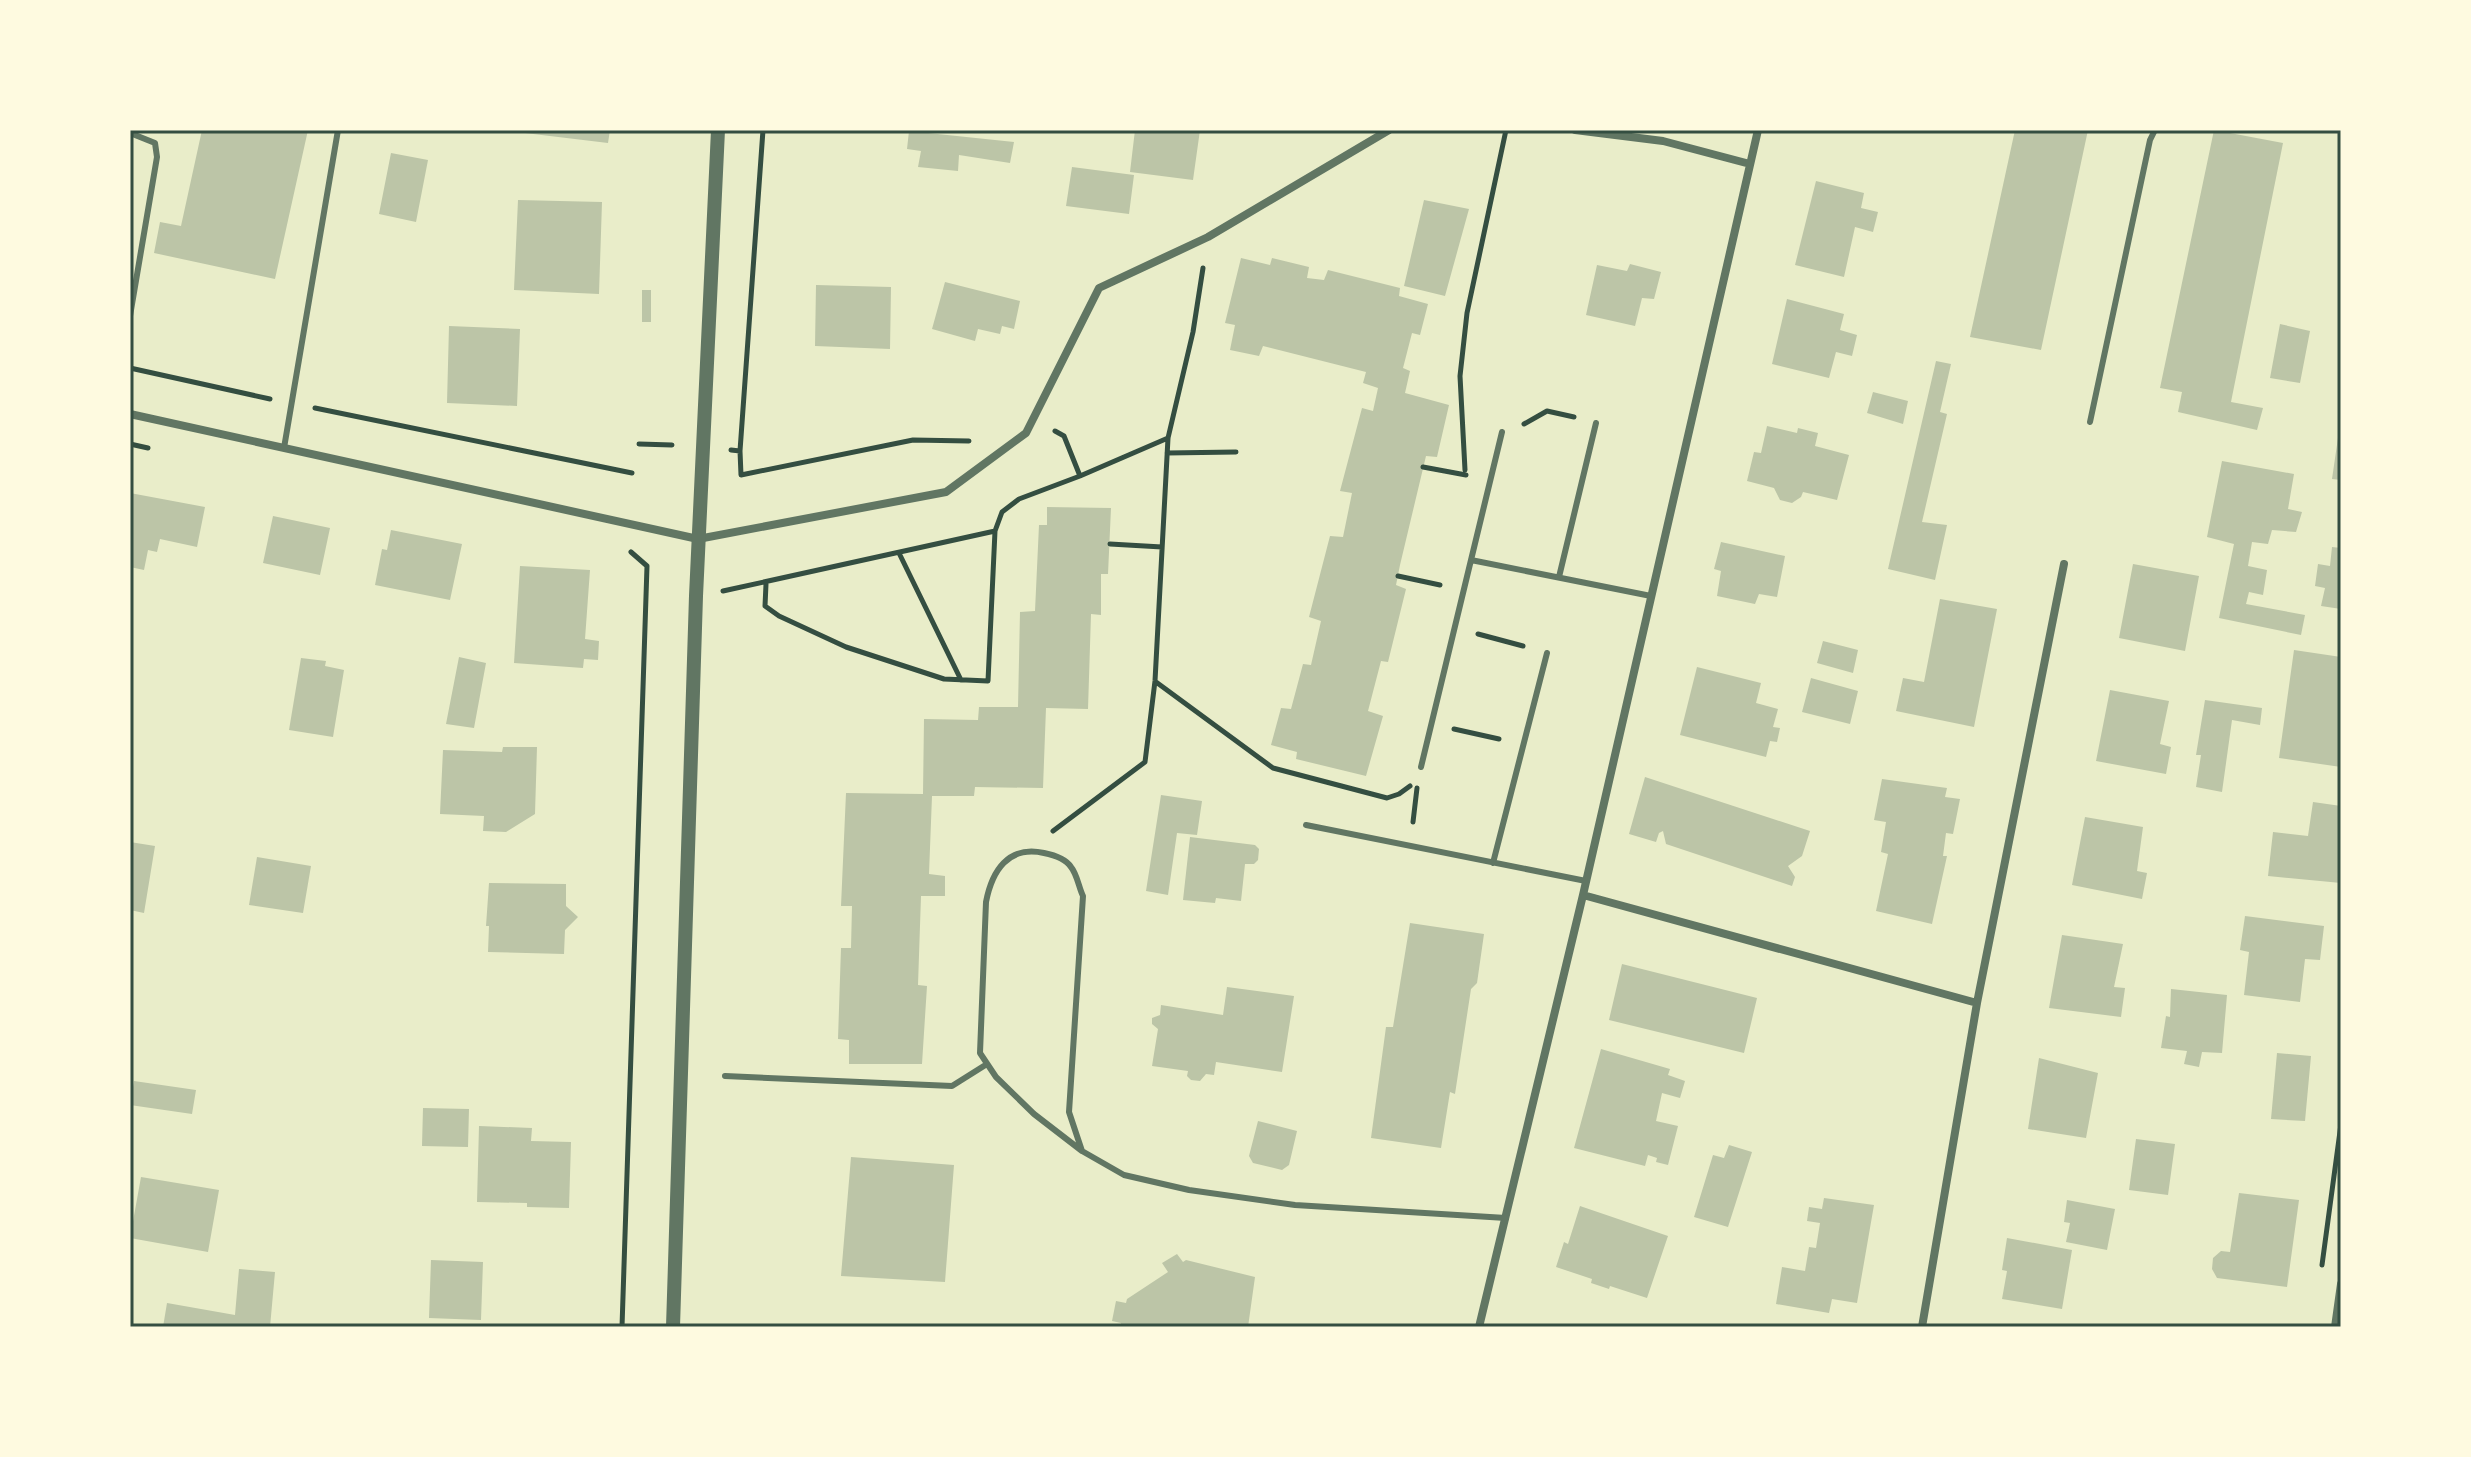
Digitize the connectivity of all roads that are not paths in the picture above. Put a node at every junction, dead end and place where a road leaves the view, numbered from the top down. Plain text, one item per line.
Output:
1 (338, 130) edge
2 (718, 130) edge
3 (1389, 130) edge
4 (1575, 130) edge
5 (1758, 130) edge
6 (2155, 130) edge
7 (130, 133) edge
8 (1750, 164) junction
9 (130, 316) edge
10 (130, 414) edge
11 (2090, 422) dead end
12 (1596, 423) dead end
13 (1502, 432) dead end
14 (284, 448) junction
15 (698, 539) junction
16 (1471, 560) junction
17 (2064, 564) dead end
18 (1559, 577) junction
19 (1651, 596) junction
20 (1547, 653) dead end
21 (1421, 767) dead end
22 (1306, 825) dead end
23 (1493, 863) junction
24 (1586, 881) junction
25 (1583, 895) junction
26 (1977, 1003) junction
27 (987, 1064) junction
28 (725, 1076) dead end
29 (1082, 1151) junction
30 (1506, 1218) junction
31 (2341, 1284) edge
32 (673, 1327) edge
33 (1479, 1327) edge
34 (1922, 1327) edge
35 (2335, 1327) edge

1 - 14 lane
2 - 15 street
3 - 15 street
4 - 8 street
5 - 8 street
6 - 11 lane
7 - 9 lane
8 - 19 street
10 - 14 street
12 - 18 lane
13 - 16 lane
14 - 15 street
15 - 32 street
16 - 18 lane
16 - 21 lane
17 - 26 street
18 - 19 lane
19 - 24 street
20 - 23 lane
22 - 23 lane
23 - 24 lane
24 - 25 street
25 - 26 street
25 - 30 street
26 - 34 street
27 - 28 lane
27 - 29 lane
27 - 29 lane
29 - 30 lane
30 - 33 street
31 - 35 street

